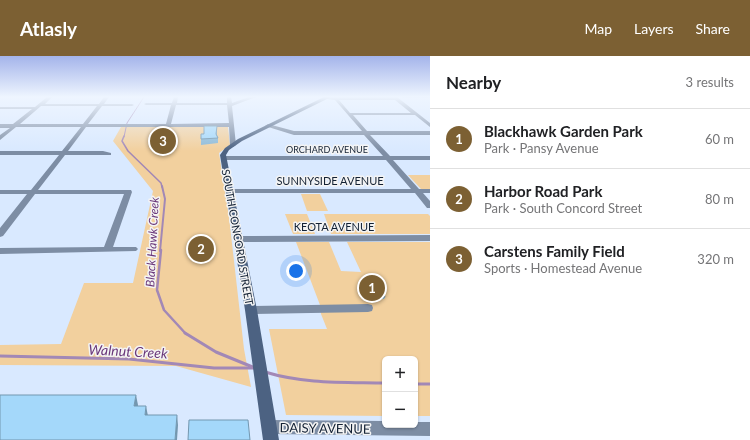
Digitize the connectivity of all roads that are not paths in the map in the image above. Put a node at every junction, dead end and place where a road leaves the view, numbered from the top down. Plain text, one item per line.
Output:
1 (28, 115) edge
2 (94, 115) edge
3 (171, 115) edge
4 (230, 115) edge
5 (293, 115) edge
6 (350, 115) edge
7 (416, 115) edge
8 (231, 125) junction
9 (430, 125) edge
10 (0, 126) edge
11 (15, 126) junction
12 (85, 126) junction
13 (168, 126) junction
14 (268, 126) junction
15 (367, 133) junction
16 (430, 133) edge
17 (0, 138) edge
18 (233, 145) junction
19 (0, 153) edge
20 (63, 153) junction
21 (109, 154) dead end
22 (224, 158) junction
23 (388, 158) junction
24 (430, 158) edge
25 (230, 191) junction
26 (417, 191) junction
27 (430, 191) edge
28 (0, 192) edge
29 (34, 192) junction
30 (430, 206) edge
31 (0, 234) edge
32 (430, 238) edge
33 (238, 239) junction
34 (108, 249) junction
35 (133, 249) dead end
36 (0, 251) edge
37 (368, 308) dead end
38 (251, 310) junction
39 (430, 428) edge
40 (270, 434) edge

1 - 11 street
2 - 12 street
3 - 13 street
4 - 8 street
5 - 14 street, SOUTH CONCORD STREET
6 - 15 street
7 - 9 street
8 - 13 street
8 - 18 street
10 - 11 street
11 - 12 street
11 - 17 street
12 - 13 street
12 - 20 street
14 - 15 street
14 - 18 street, SOUTH CONCORD STREET
15 - 16 street
15 - 23 street
18 - 22 street, SOUTH CONCORD STREET
19 - 20 street
20 - 21 street
20 - 29 street
22 - 23 street, ORCHARD AVENUE
22 - 25 street, SOUTH CONCORD STREET
23 - 24 street, ORCHARD AVENUE
23 - 26 street
25 - 26 street, SUNNYSIDE AVENUE
25 - 33 street, SOUTH CONCORD STREET
26 - 27 street, SUNNYSIDE AVENUE
26 - 30 street
28 - 29 street
29 - 31 street
29 - 34 street
32 - 33 street, KEOTA AVENUE
33 - 38 street, SOUTH CONCORD STREET
34 - 35 street
34 - 36 street
37 - 38 street
38 - 40 street, SOUTH CONCORD STREET
39 - 40 street, DAISY AVENUE

